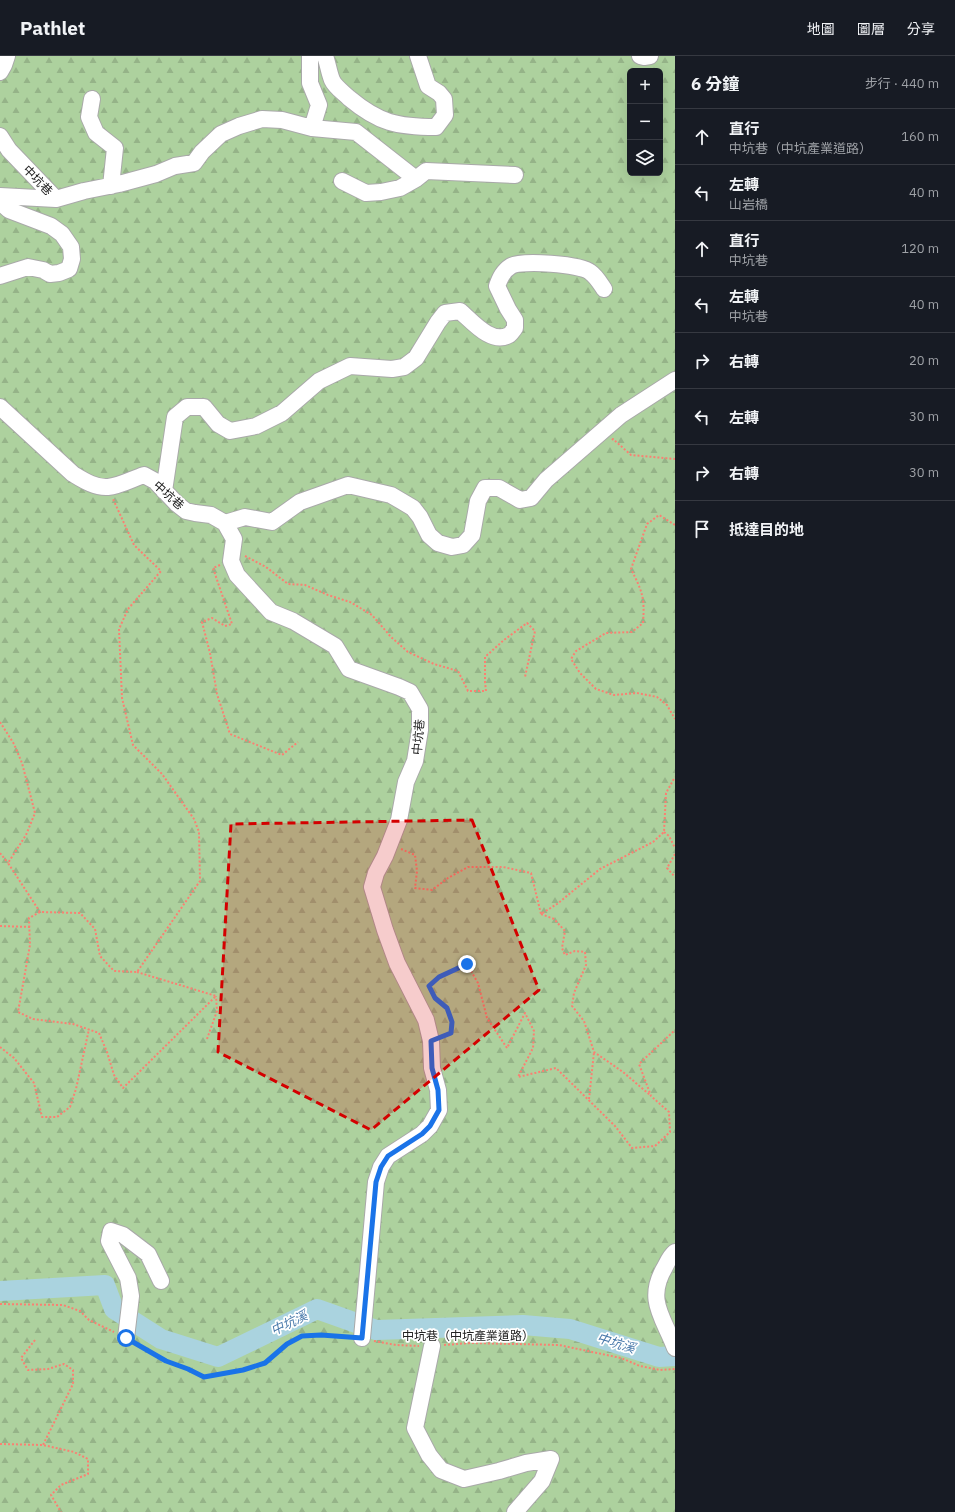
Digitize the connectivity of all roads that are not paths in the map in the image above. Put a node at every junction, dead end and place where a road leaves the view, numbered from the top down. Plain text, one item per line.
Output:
1 (7, 56) edge
2 (310, 56) edge
3 (325, 56) edge
4 (418, 56) edge
5 (640, 56) edge
6 (650, 56) edge
7 (0, 72) edge
8 (92, 99) dead end
9 (312, 128) junction
10 (0, 136) edge
11 (515, 175) dead end
12 (416, 179) junction
13 (342, 181) dead end
14 (111, 186) junction
15 (0, 196) edge
16 (56, 199) junction
17 (0, 202) edge
18 (0, 276) edge
19 (604, 289) dead end
20 (675, 380) edge
21 (0, 407) edge
22 (164, 491) junction
23 (225, 523) junction
24 (675, 1252) edge
25 (161, 1281) dead end
26 (126, 1338) road end
27 (362, 1338) road end
28 (673, 1343) edge
29 (432, 1346) road end
30 (515, 1512) edge

1 - 7 street
2 - 9 street
3 - 4 street
5 - 6 street
8 - 14 street
9 - 12 street
9 - 14 street
10 - 16 street, 中坑巷
11 - 12 street
12 - 13 street
14 - 16 street
15 - 16 street, 中坑巷
17 - 18 street
19 - 22 street
20 - 23 street
21 - 22 street, 中坑巷
22 - 23 street, 中坑巷
23 - 27 street, 中坑巷
24 - 28 street
25 - 26 street
29 - 30 street

